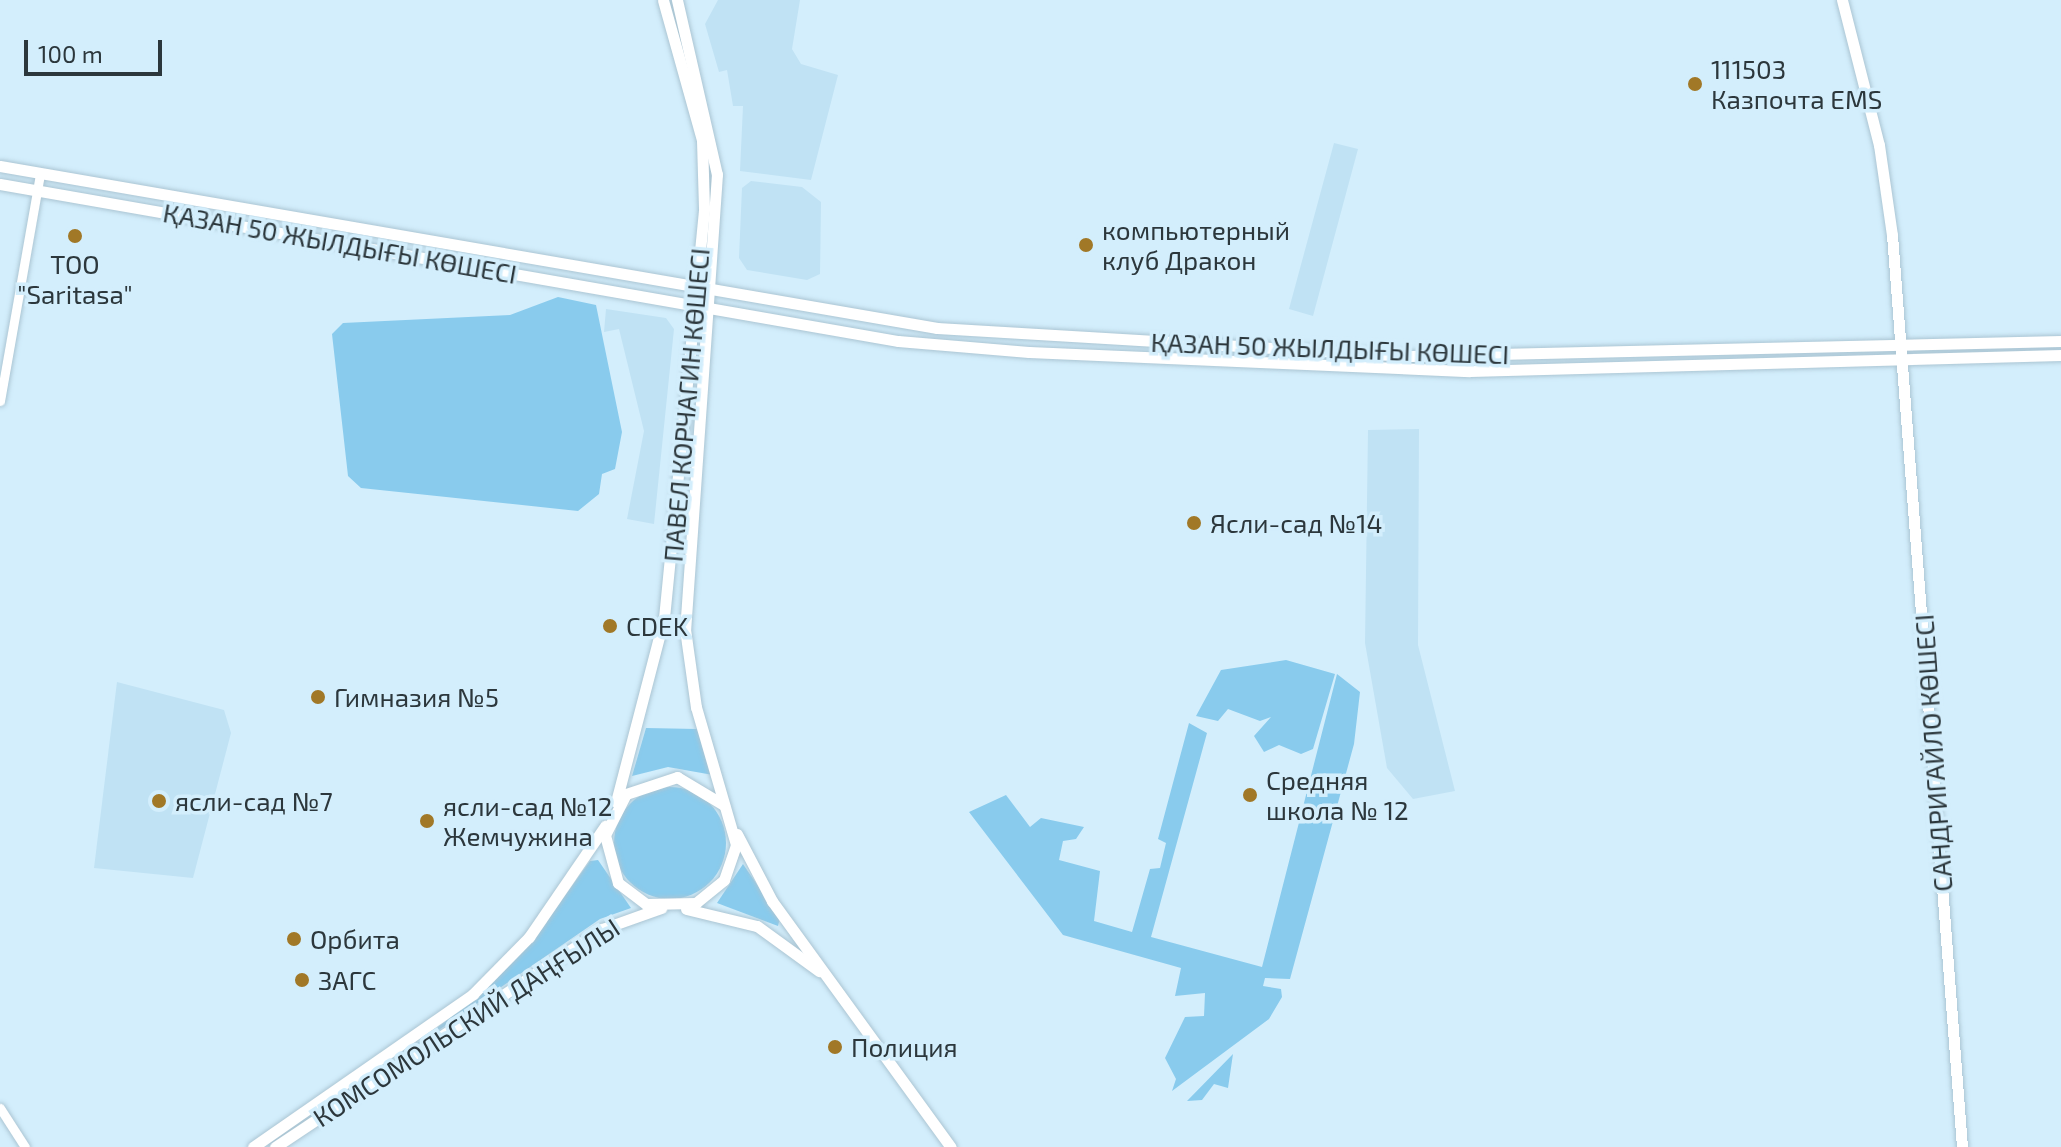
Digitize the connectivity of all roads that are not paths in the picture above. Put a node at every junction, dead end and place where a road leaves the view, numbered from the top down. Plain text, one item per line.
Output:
1 (663, 0) edge
2 (677, 0) edge
3 (1842, 0) edge
4 (0, 166) edge
5 (40, 173) junction
6 (0, 184) edge
7 (37, 190) junction
8 (710, 209) junction
9 (247, 210) junction
10 (244, 226) junction
11 (425, 240) junction
12 (422, 258) junction
13 (705, 290) junction
14 (703, 306) junction
15 (1030, 335) junction
16 (2061, 341) edge
17 (1900, 342) junction
18 (2032, 342) junction
19 (1821, 346) junction
20 (1029, 352) junction
21 (1529, 353) junction
22 (2061, 355) edge
23 (2032, 356) junction
24 (1901, 358) junction
25 (1821, 362) junction
26 (1529, 370) junction
27 (696, 379) junction
28 (0, 401) edge
29 (724, 805) junction
30 (612, 814) junction
31 (734, 826) junction
32 (662, 908) junction
33 (678, 908) junction
34 (832, 982) junction
35 (0, 1108) edge
36 (25, 1147) edge
37 (253, 1147) edge
38 (275, 1147) edge
39 (951, 1147) edge
40 (1962, 1147) edge

1 - 8 street, ПАВЕЛ КОРЧАГИН КӨШЕСІ
2 - 8 street, ПАВЕЛ КОРЧАГИН КӨШЕСІ
3 - 17 street
4 - 5 street
5 - 7 street
5 - 9 street, ҚАЗАН 50 ЖЫЛДЫҒЫ КӨШЕСІ
6 - 7 street, ҚАЗАН 50 ЖЫЛДЫҒЫ КӨШЕСІ
7 - 10 street, ҚАЗАН 50 ЖЫЛДЫҒЫ КӨШЕСІ
7 - 28 street
8 - 13 street, ПАВЕЛ КОРЧАГИН КӨШЕСІ
9 - 10 street
9 - 11 street, ҚАЗАН 50 ЖЫЛДЫҒЫ КӨШЕСІ
10 - 12 street, ҚАЗАН 50 ЖЫЛДЫҒЫ КӨШЕСІ
11 - 12 street
11 - 13 street, ҚАЗАН 50 ЖЫЛДЫҒЫ КӨШЕСІ
12 - 14 street, ҚАЗАН 50 ЖЫЛДЫҒЫ КӨШЕСІ
13 - 14 street, ПАВЕЛ КОРЧАГИН КӨШЕСІ
13 - 15 street, ҚАЗАН 50 ЖЫЛДЫҒЫ КӨШЕСІ
14 - 20 street, ҚАЗАН 50 ЖЫЛДЫҒЫ КӨШЕСІ
14 - 27 street, ПАВЕЛ КОРЧАГИН КӨШЕСІ
15 - 20 street
15 - 21 street, ҚАЗАН 50 ЖЫЛДЫҒЫ КӨШЕСІ
16 - 18 street, ҚАЗАН 50 ЖЫЛДЫҒЫ КӨШЕСІ
17 - 18 street, ҚАЗАН 50 ЖЫЛДЫҒЫ КӨШЕСІ
17 - 19 street, ҚАЗАН 50 ЖЫЛДЫҒЫ КӨШЕСІ
17 - 24 street, САНДРИГАЙЛО КӨШЕСІ
18 - 23 street
19 - 21 street, ҚАЗАН 50 ЖЫЛДЫҒЫ КӨШЕСІ
19 - 25 street
20 - 26 street, ҚАЗАН 50 ЖЫЛДЫҒЫ КӨШЕСІ
21 - 26 street
22 - 23 street, ҚАЗАН 50 ЖЫЛДЫҒЫ КӨШЕСІ
23 - 24 street, ҚАЗАН 50 ЖЫЛДЫҒЫ КӨШЕСІ
24 - 25 street, ҚАЗАН 50 ЖЫЛДЫҒЫ КӨШЕСІ
24 - 40 street, САНДРИГАЙЛО КӨШЕСІ
25 - 26 street, ҚАЗАН 50 ЖЫЛДЫҒЫ КӨШЕСІ
27 - 29 street, ПАВЕЛ КОРЧАГИН КӨШЕСІ
27 - 30 street, ПАВЕЛ КОРЧАГИН КӨШЕСІ
29 - 30 street
29 - 31 street
30 - 32 street
30 - 37 street, КОМСОМОЛЬСКИЙ ДАҢҒЫЛЫ
31 - 33 street
31 - 34 street
32 - 33 street
32 - 38 street, КОМСОМОЛЬСКИЙ ДАҢҒЫЛЫ
33 - 34 street
34 - 39 street
35 - 36 street

